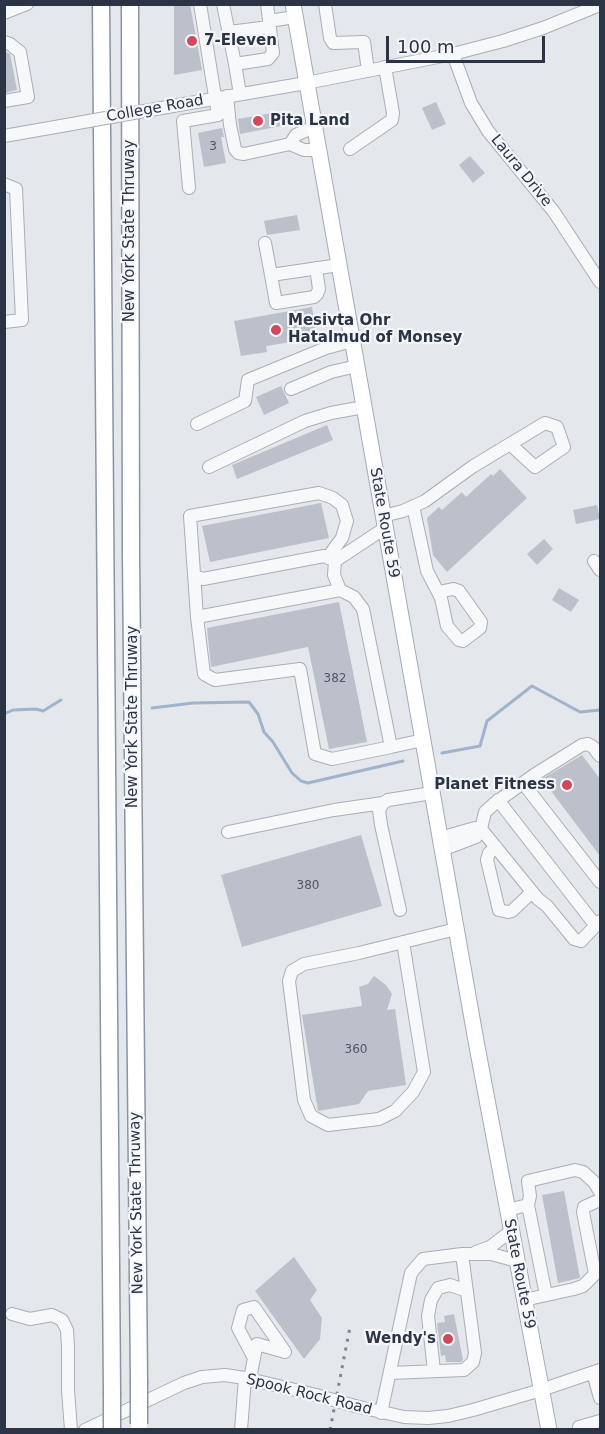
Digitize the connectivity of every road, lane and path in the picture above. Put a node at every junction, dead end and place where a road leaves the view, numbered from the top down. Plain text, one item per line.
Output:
1 (27, 4) edge
2 (101, 4) edge
3 (130, 4) edge
4 (200, 4) edge
5 (267, 4) edge
6 (325, 4) edge
7 (600, 5) edge
8 (294, 11) edge
9 (4, 13) edge
10 (228, 16) edge
11 (269, 24) junction
12 (4, 42) edge
13 (453, 54) junction
14 (236, 64) junction
15 (385, 67) junction
16 (368, 71) junction
17 (306, 83) junction
18 (240, 94) junction
19 (221, 97) junction
20 (4, 101) edge
21 (314, 127) junction
22 (4, 136) edge
23 (290, 144) junction
24 (350, 149) dead end
25 (318, 150) junction
26 (4, 184) edge
27 (189, 188) dead end
28 (265, 243) dead end
29 (339, 265) junction
30 (316, 268) junction
31 (271, 275) junction
32 (600, 282) edge
33 (4, 322) edge
34 (352, 341) junction
35 (357, 366) junction
36 (291, 389) dead end
37 (364, 407) junction
38 (197, 424) dead end
39 (510, 444) dead end
40 (209, 467) dead end
41 (413, 506) junction
42 (384, 522) junction
43 (335, 561) junction
44 (195, 576) junction
45 (340, 590) junction
46 (439, 592) dead end
47 (197, 617) junction
48 (423, 740) junction
49 (391, 747) junction
50 (600, 756) edge
51 (523, 783) junction
52 (432, 793) junction
53 (498, 800) junction
54 (383, 804) junction
55 (481, 829) junction
56 (228, 832) dead end
57 (441, 844) junction
58 (496, 848) junction
59 (600, 882) edge
60 (532, 892) junction
61 (400, 910) dead end
62 (598, 923) edge
63 (456, 929) junction
64 (402, 942) junction
65 (600, 1192) edge
66 (600, 1200) edge
67 (528, 1205) junction
68 (507, 1209) junction
69 (511, 1231) junction
70 (467, 1254) junction
71 (517, 1261) junction
72 (467, 1291) junction
73 (546, 1295) junction
74 (524, 1300) junction
75 (12, 1314) dead end
76 (254, 1358) junction
77 (435, 1371) junction
78 (597, 1371) edge
79 (390, 1373) junction
80 (248, 1378) junction
81 (541, 1390) junction
82 (600, 1398) edge
83 (381, 1413) junction
84 (600, 1421) edge
85 (139, 1427) edge
86 (579, 1427) dead end
87 (71, 1430) edge
88 (85, 1430) edge
89 (112, 1430) edge
90 (241, 1430) edge
91 (549, 1430) edge

1 - 9 street
2 - 89 highway, New York State Thruway, bridge
3 - 85 highway, New York State Thruway, bridge
4 - 19 street
5 - 11 street
6 - 16 street
7 - 13 street, College Road
8 - 11 street
8 - 17 main road, State Route 59
10 - 11 street
10 - 14 street
11 - 14 street
12 - 20 street
13 - 15 street, College Road
13 - 32 street, Laura Drive
14 - 18 street
15 - 16 street, College Road
15 - 24 street
16 - 17 street, College Road
17 - 18 street, College Road
17 - 21 main road, State Route 59
18 - 19 street, College Road
19 - 22 street, College Road, bridge
19 - 23 street
19 - 27 street
21 - 23 street
21 - 25 main road, State Route 59
23 - 25 street
25 - 29 main road, State Route 59
26 - 33 street
28 - 31 street
29 - 30 street
29 - 34 main road, State Route 59
30 - 31 street
30 - 31 street
34 - 35 main road, State Route 59
34 - 38 street
35 - 36 street
35 - 37 main road, State Route 59
37 - 40 street
37 - 42 main road, State Route 59
39 - 41 street
41 - 42 street
41 - 46 street
42 - 43 street
42 - 48 main road, State Route 59
43 - 44 street
43 - 44 street
43 - 45 street
44 - 47 street
45 - 47 street
45 - 49 street
47 - 49 street
48 - 49 street
48 - 52 main road, State Route 59
50 - 51 street
51 - 53 street
51 - 59 street
52 - 54 street
52 - 57 main road, State Route 59
53 - 55 street
53 - 62 street
54 - 56 street
54 - 61 street
55 - 57 street
55 - 58 street
57 - 63 main road, State Route 59
58 - 60 street
58 - 60 street
60 - 62 street
63 - 64 street
63 - 68 main road, State Route 59
64 - 64 street
65 - 67 street
66 - 73 street
67 - 68 street
67 - 73 street
68 - 69 main road, State Route 59
69 - 70 street
69 - 71 main road, State Route 59
70 - 71 street
70 - 72 street
70 - 79 street
71 - 74 main road, State Route 59
72 - 77 street
72 - 77 street
73 - 74 street
74 - 81 main road, State Route 59
75 - 87 street
76 - 76 street
76 - 80 street
77 - 79 street
78 - 81 street, Spook Rock Road
78 - 82 street
79 - 83 street
80 - 83 street, Spook Rock Road, bridge
80 - 88 street, Spook Rock Road
80 - 90 street
81 - 83 street, Spook Rock Road
81 - 91 main road, State Route 59
84 - 86 street

